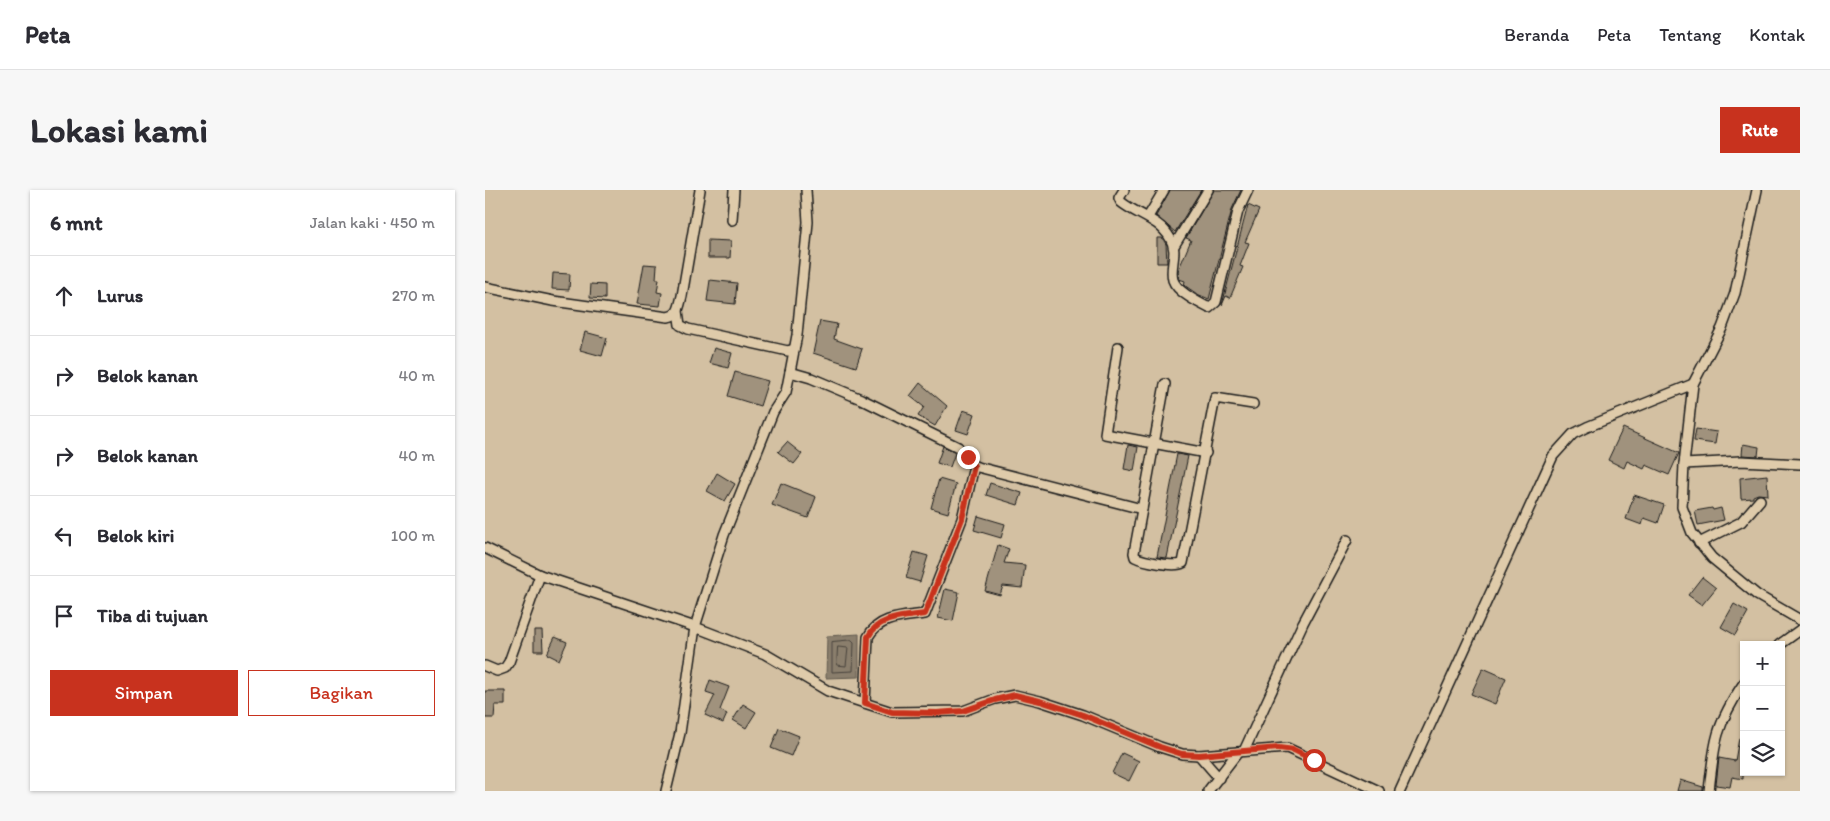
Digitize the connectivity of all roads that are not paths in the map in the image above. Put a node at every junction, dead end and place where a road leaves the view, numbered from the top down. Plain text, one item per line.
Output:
1 (701, 190) edge
2 (734, 190) edge
3 (806, 190) edge
4 (1124, 190) edge
5 (1165, 190) edge
6 (1208, 190) edge
7 (1248, 190) edge
8 (1757, 190) edge
9 (1148, 217) junction
10 (731, 220) dead end
11 (1174, 246) junction
12 (485, 287) edge
13 (678, 311) junction
14 (1119, 347) dead end
15 (794, 349) junction
16 (790, 372) junction
17 (1165, 384) dead end
18 (1693, 384) junction
19 (1253, 404) dead end
20 (1154, 444) junction
21 (1206, 453) junction
22 (1683, 464) junction
23 (1800, 464) edge
24 (974, 466) junction
25 (1760, 500) dead end
26 (1142, 509) junction
27 (1347, 540) dead end
28 (1699, 543) junction
29 (485, 548) edge
30 (540, 575) junction
31 (1800, 620) edge
32 (695, 627) junction
33 (1800, 630) edge
34 (1785, 641) edge
35 (485, 666) edge
36 (1742, 686) edge
37 (865, 703) junction
38 (1241, 752) junction
39 (1199, 755) junction
40 (1219, 778) junction
41 (666, 791) edge
42 (1207, 791) edge
43 (1379, 791) edge
44 (1400, 791) edge
45 (1709, 791) edge

1 - 13 street
2 - 10 street
3 - 15 street
4 - 9 street
5 - 9 street
6 - 11 street
7 - 11 street
8 - 18 street
9 - 11 street
12 - 13 street
13 - 15 street
14 - 20 street
15 - 16 street
16 - 24 street
16 - 32 street
17 - 20 street
18 - 22 street
18 - 44 street
19 - 21 street
20 - 21 street
20 - 26 street
21 - 26 street
22 - 23 street
22 - 28 street
24 - 26 street
24 - 37 street
25 - 28 street
27 - 38 street
28 - 31 street
29 - 30 street
30 - 32 street
30 - 35 street
32 - 37 street
32 - 41 street
33 - 34 street
36 - 45 street
37 - 39 street
38 - 39 street
38 - 40 street
38 - 43 street
39 - 40 street
40 - 42 street

